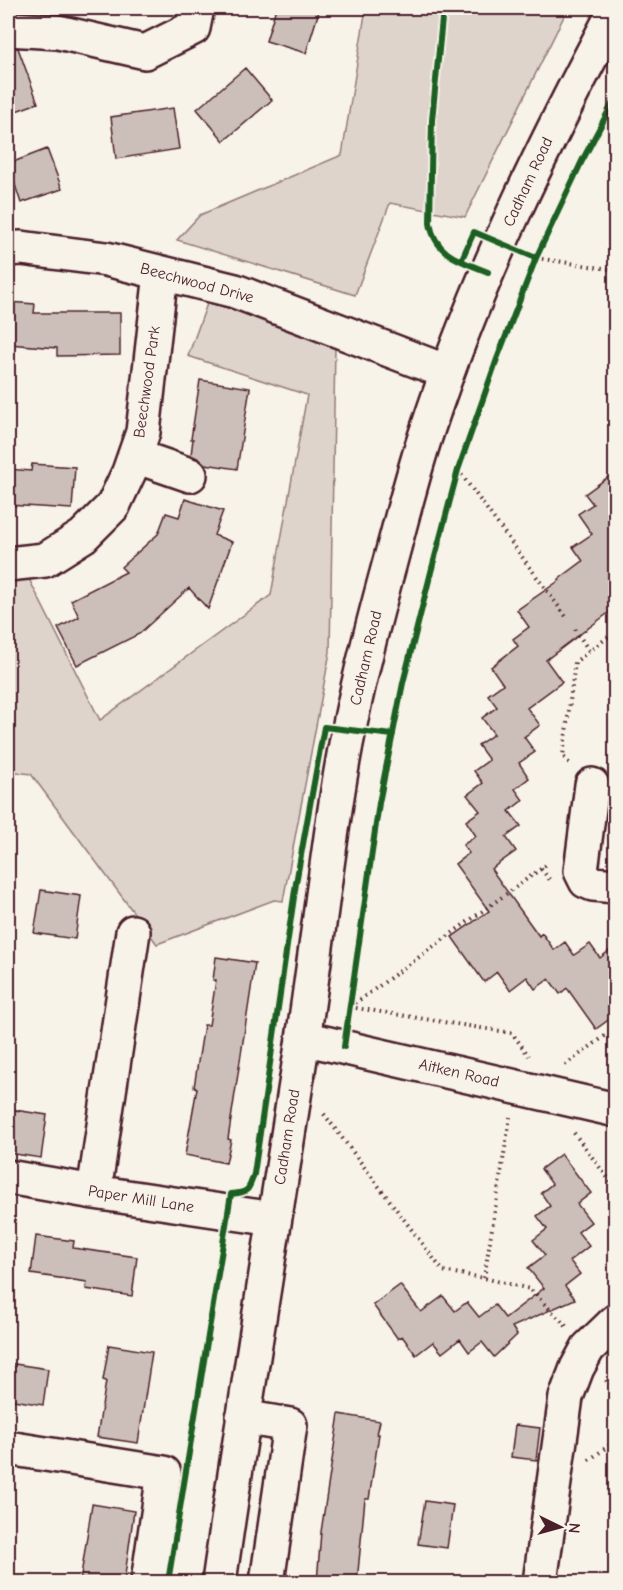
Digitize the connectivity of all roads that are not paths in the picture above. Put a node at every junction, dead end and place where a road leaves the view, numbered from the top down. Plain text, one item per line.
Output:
1 (197, 8) edge
2 (615, 9) edge
3 (8, 29) edge
4 (8, 249) edge
5 (161, 273) junction
6 (447, 372) junction
7 (135, 456) junction
8 (190, 475) dead end
9 (8, 564) edge
10 (583, 777) road end
11 (615, 886) edge
12 (134, 932) dead end
13 (303, 1038) junction
14 (615, 1110) edge
15 (8, 1177) edge
16 (94, 1192) junction
17 (274, 1219) junction
18 (615, 1321) edge
19 (243, 1418) junction
20 (8, 1448) edge
21 (148, 1582) edge
22 (219, 1582) edge
23 (267, 1582) edge
24 (540, 1582) edge

1 - 3 street
2 - 6 street, Cadham Road
4 - 5 street, Beechwood Drive
5 - 6 street, Beechwood Drive
5 - 7 street, Beechwood Park
6 - 13 street, Cadham Road
7 - 8 street
7 - 9 street, Beechwood Park
10 - 11 street
12 - 16 street
13 - 14 street, Aitken Road
13 - 17 street, Cadham Road
15 - 16 street, Paper Mill Lane
16 - 17 street, Paper Mill Lane
17 - 19 street, Cadham Road
18 - 24 street
19 - 22 street, Cadham Road
19 - 23 street
20 - 21 street

